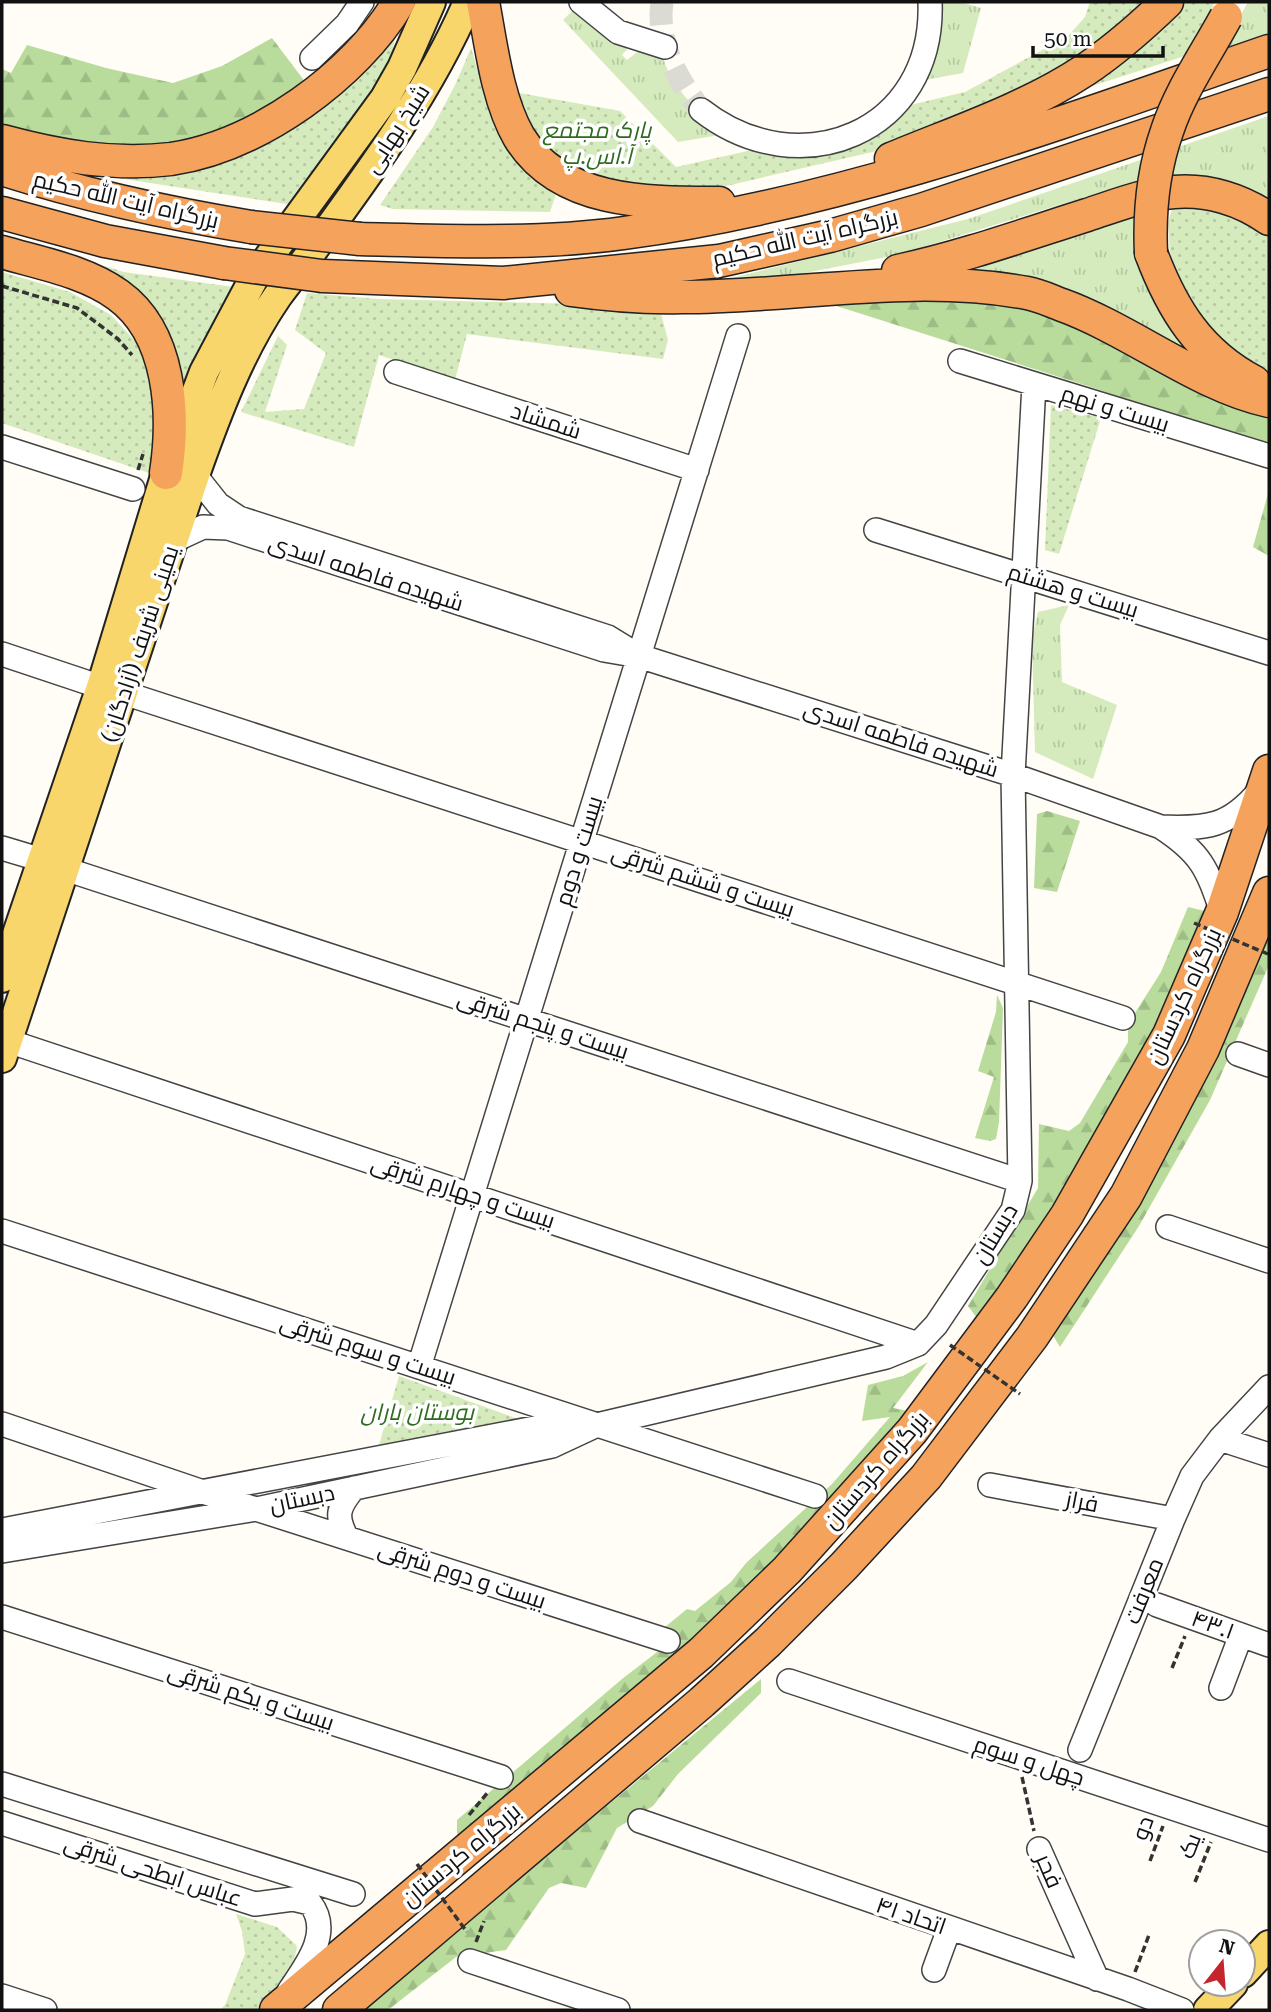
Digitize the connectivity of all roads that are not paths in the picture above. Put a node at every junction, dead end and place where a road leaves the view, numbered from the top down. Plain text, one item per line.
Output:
1 (362, 2) edge
2 (399, 2) edge
3 (431, 2) edge
4 (468, 2) edge
5 (483, 2) edge
6 (581, 2) edge
7 (930, 2) edge
8 (1167, 2) edge
9 (1230, 9) edge
10 (665, 47) dead end
11 (1269, 51) edge
12 (312, 58) dead end
13 (1269, 94) edge
14 (701, 110) tunnel mouth
15 (2, 141) edge
16 (2, 169) edge
17 (788, 202) junction
18 (2, 213) edge
19 (1269, 219) edge
20 (281, 237) joint
21 (2, 252) edge
22 (318, 262) junction
23 (503, 283) junction
24 (811, 289) junction
25 (738, 336) dead end
26 (960, 361) dead end
27 (396, 372) dead end
28 (1034, 384) junction
29 (1269, 390) edge
30 (1269, 401) edge
31 (2, 446) edge
32 (1269, 456) edge
33 (697, 470) junction
34 (181, 474) junction
35 (134, 489) road end
36 (231, 521) junction
37 (876, 530) dead end
38 (175, 540) junction
39 (1024, 576) junction
40 (1269, 653) edge
41 (2, 654) edge
42 (639, 656) junction
43 (112, 690) junction
44 (1013, 775) junction
45 (1267, 777) edge
46 (1161, 827) junction
47 (582, 842) junction
48 (2, 848) edge
49 (53, 864) junction
50 (1269, 893) edge
51 (1208, 918) junction
52 (2, 978) edge
53 (1016, 983) junction
54 (1123, 1018) dead end
55 (526, 1020) junction
56 (5, 1049) edge
57 (1238, 1054) dead end
58 (1269, 1065) edge
59 (1020, 1181) junction
60 (472, 1195) junction
61 (1168, 1227) dead end
62 (2, 1231) edge
63 (1269, 1261) edge
64 (918, 1344) junction
65 (419, 1367) junction
66 (1269, 1387) edge
67 (2, 1424) edge
68 (597, 1425) junction
69 (1220, 1439) junction
70 (1269, 1455) edge
71 (140, 1470) junction
72 (990, 1485) dead end
73 (354, 1488) junction
74 (203, 1492) junction
75 (815, 1496) dead end
76 (139, 1504) junction
77 (256, 1509) junction
78 (1173, 1519) junction
79 (2, 1531) edge
80 (347, 1538) junction
81 (2, 1551) edge
82 (1157, 1605) dead end
83 (2, 1617) edge
84 (1241, 1635) junction
85 (668, 1641) dead end
86 (1269, 1645) edge
87 (789, 1681) dead end
88 (1221, 1688) dead end
89 (1080, 1749) dead end
90 (501, 1777) road end
91 (2, 1784) edge
92 (640, 1821) dead end
93 (2, 1823) edge
94 (1269, 1840) edge
95 (1039, 1849) road end
96 (267, 1867) junction
97 (353, 1894) dead end
98 (255, 1904) junction
99 (948, 1928) junction
100 (1269, 1945) edge
101 (1257, 1958) edge
102 (470, 1961) dead end
103 (934, 1970) dead end
104 (1097, 1979) junction
105 (2, 1996) edge
106 (45, 2010) edge
107 (276, 2010) edge
108 (338, 2010) edge
109 (618, 2010) edge
110 (1182, 2010) edge

1 - 12 street
2 - 15 highway
3 - 20 main road, شیخ بهایی
4 - 22 main road, شیخ بهایی
5 - 17 highway
6 - 10 street
7 - 14 street
8 - 17 highway
9 - 29 highway, bridge
11 - 17 highway, بزرگراه آیت الله حکیم
13 - 23 highway, بزرگراه آیت الله حکیم
16 - 17 highway, بزرگراه آیت الله حکیم, bridge
18 - 22 highway, بزرگراه آیت الله حکیم, bridge
19 - 24 highway
20 - 34 main road, یمینی شریف (آزادگان)
21 - 34 highway
22 - 23 highway, بزرگراه آیت الله حکیم
22 - 34 main road, یمینی شریف (آزادگان)
23 - 24 highway
24 - 30 highway
25 - 33 street, بیست و دوم
26 - 28 street, بیست و نهم
27 - 33 street, شمشاد
28 - 32 street, بیست و نهم
28 - 39 street, دبستان
31 - 35 street
33 - 42 street, بیست و دوم
34 - 36 street, شهیده فاطمه اسدی
34 - 38 main road, یمینی شریف (آزادگان)
34 - 43 main road, یمینی شریف (آزادگان)
36 - 38 street, شهیده فاطمه اسدی
36 - 42 street, شهیده فاطمه اسدی
37 - 39 street, بیست و هشتم
38 - 43 main road, یمینی شریف (آزادگان)
39 - 40 street, بیست و هشتم
39 - 44 street, دبستان
41 - 43 street, بیست و ششم شرقی
42 - 44 street, شهیده فاطمه اسدی
42 - 47 street, بیست و دوم
43 - 47 street, بیست و ششم شرقی
43 - 49 main road, یمینی شریف (آزادگان)
44 - 46 street, شهیده فاطمه اسدی
44 - 53 street, دبستان
45 - 46 street
45 - 51 highway, بزرگراه کردستان
46 - 51 street
47 - 53 street, بیست و ششم شرقی
47 - 55 street, بیست و دوم
48 - 49 street, بیست و پنجم شرقی
49 - 52 main road, یمینی شریف (آزادگان)
49 - 55 street, بیست و پنجم شرقی
49 - 56 main road, یمینی شریف (آزادگان)
50 - 108 highway, بزرگراه کردستان
51 - 107 highway, بزرگراه کردستان
53 - 54 street, بیست و ششم شرقی
53 - 59 street, دبستان
55 - 59 street, بیست و پنجم شرقی
55 - 60 street, بیست و دوم
56 - 60 street, بیست و چهارم شرقی
57 - 58 street
59 - 64 street, دبستان
60 - 64 street, بیست و چهارم شرقی
60 - 65 street, بیست و دوم
61 - 63 street
62 - 65 street, بیست و سوم شرقی
64 - 68 street, دبستان
65 - 68 street, بیست و سوم شرقی
66 - 69 street, معرفت
67 - 71 street
68 - 73 street, دبستان
68 - 74 street, دبستان
68 - 75 street, بیست و سوم شرقی
69 - 70 street
69 - 78 street, معرفت
71 - 74 street
71 - 76 street
72 - 78 street, فراز
73 - 77 street, دبستان
73 - 80 street
74 - 76 street, دبستان
74 - 77 street, بیست و دوم شرقی
76 - 79 street, دبستان
77 - 80 street, بیست و دوم شرقی
77 - 81 street, دبستان
78 - 89 street, معرفت
80 - 85 street, بیست و دوم شرقی
82 - 84 street, ۴۳.۱
83 - 90 street, بیست و یکم شرقی
84 - 86 street, ۴۳.۱
84 - 88 street
87 - 94 street, چهل و سوم
91 - 96 street, عباس ابطحی شرقی
92 - 99 street, اتحاد ۴۱
93 - 98 street, عباس ابطحی شرقی
95 - 104 street, فجر
96 - 97 street, عباس ابطحی شرقی
96 - 98 street
98 - 107 street, عباس ابطحی شرقی
99 - 103 street
99 - 104 street, اتحاد ۴۱
100 - 101 main road
102 - 109 street
104 - 110 street, اتحاد ۴۱
105 - 106 street

